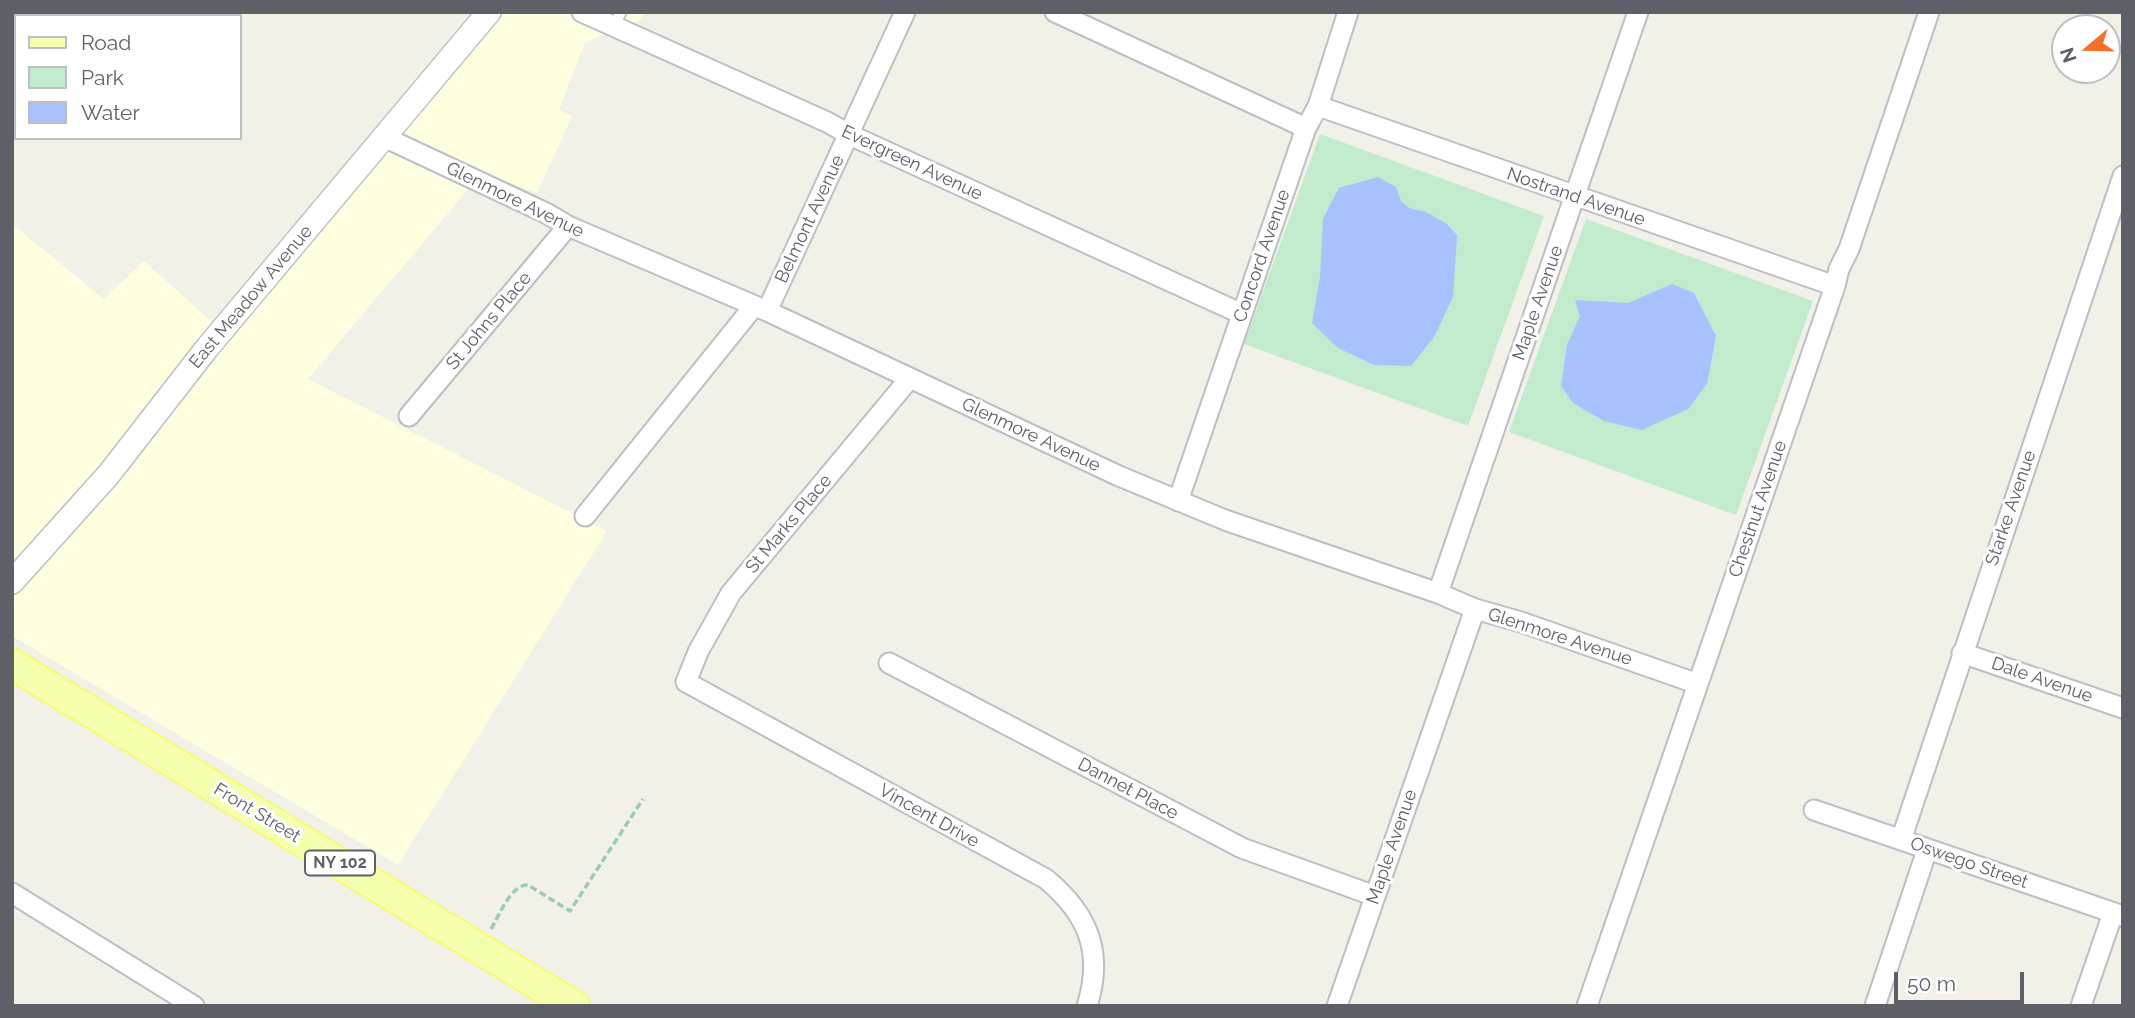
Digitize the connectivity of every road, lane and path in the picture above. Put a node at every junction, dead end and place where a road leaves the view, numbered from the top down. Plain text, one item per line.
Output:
1 (489, 12) edge
2 (582, 12) edge
3 (905, 12) edge
4 (1055, 12) edge
5 (1348, 12) edge
6 (1638, 12) edge
7 (1929, 12) edge
8 (618, 20) edge
9 (1318, 106) junction
10 (1306, 128) junction
11 (850, 135) junction
12 (384, 137) junction
13 (2123, 176) edge
14 (1574, 197) junction
15 (568, 226) junction
16 (1835, 286) junction
17 (761, 309) junction
18 (1242, 314) junction
19 (910, 378) junction
20 (409, 416) dead end
21 (1178, 501) junction
22 (585, 516) dead end
23 (12, 582) edge
24 (1438, 593) junction
25 (1475, 610) junction
26 (1962, 653) junction
27 (889, 663) dead end
28 (12, 664) edge
29 (686, 681) joint
30 (1698, 684) junction
31 (2123, 708) edge
32 (643, 799) dead end
33 (1814, 810) dead end
34 (1901, 840) junction
35 (1927, 850) junction
36 (12, 893) edge
37 (1375, 896) junction
38 (2118, 915) edge
39 (490, 931) dead end
40 (560, 1002) edge
41 (194, 1006) edge
42 (1087, 1006) edge
43 (1337, 1006) edge
44 (1587, 1006) edge
45 (1875, 1006) edge
46 (2081, 1006) edge

1 - 12 street, East Meadow Avenue
2 - 8 street, Evergreen Avenue
3 - 11 street, Belmont Avenue
4 - 10 street
5 - 9 street, Concord Avenue
6 - 14 street, Maple Avenue
7 - 16 street, Chestnut Avenue
8 - 11 street, Evergreen Avenue
9 - 10 street, Concord Avenue
9 - 14 street, Nostrand Avenue
10 - 18 street, Concord Avenue
11 - 17 street, Belmont Avenue
11 - 18 street, Evergreen Avenue
12 - 15 street, Glenmore Avenue
12 - 23 street, East Meadow Avenue
13 - 26 street, Starke Avenue
14 - 16 street, Nostrand Avenue
14 - 24 street, Maple Avenue
15 - 17 street, Glenmore Avenue
15 - 20 street, St Johns Place
16 - 30 street, Chestnut Avenue
17 - 19 street, Glenmore Avenue
17 - 22 street, Belmont Avenue
18 - 21 street, Concord Avenue
19 - 21 street, Glenmore Avenue
19 - 29 street, St Marks Place
21 - 24 street, Glenmore Avenue
24 - 25 street, Glenmore Avenue
25 - 30 street, Glenmore Avenue
25 - 37 street, Maple Avenue
26 - 31 street, Dale Avenue
26 - 34 street, Starke Avenue
27 - 37 street, Dannet Place
28 - 40 main road, Front Street / NY 102
29 - 42 street, Vincent Drive
30 - 44 street, Chestnut Avenue
32 - 39 path
33 - 34 street, Oswego Street
34 - 35 street, Oswego Street
35 - 38 street, Oswego Street
35 - 45 street
36 - 41 street
37 - 43 street, Maple Avenue
38 - 46 street

